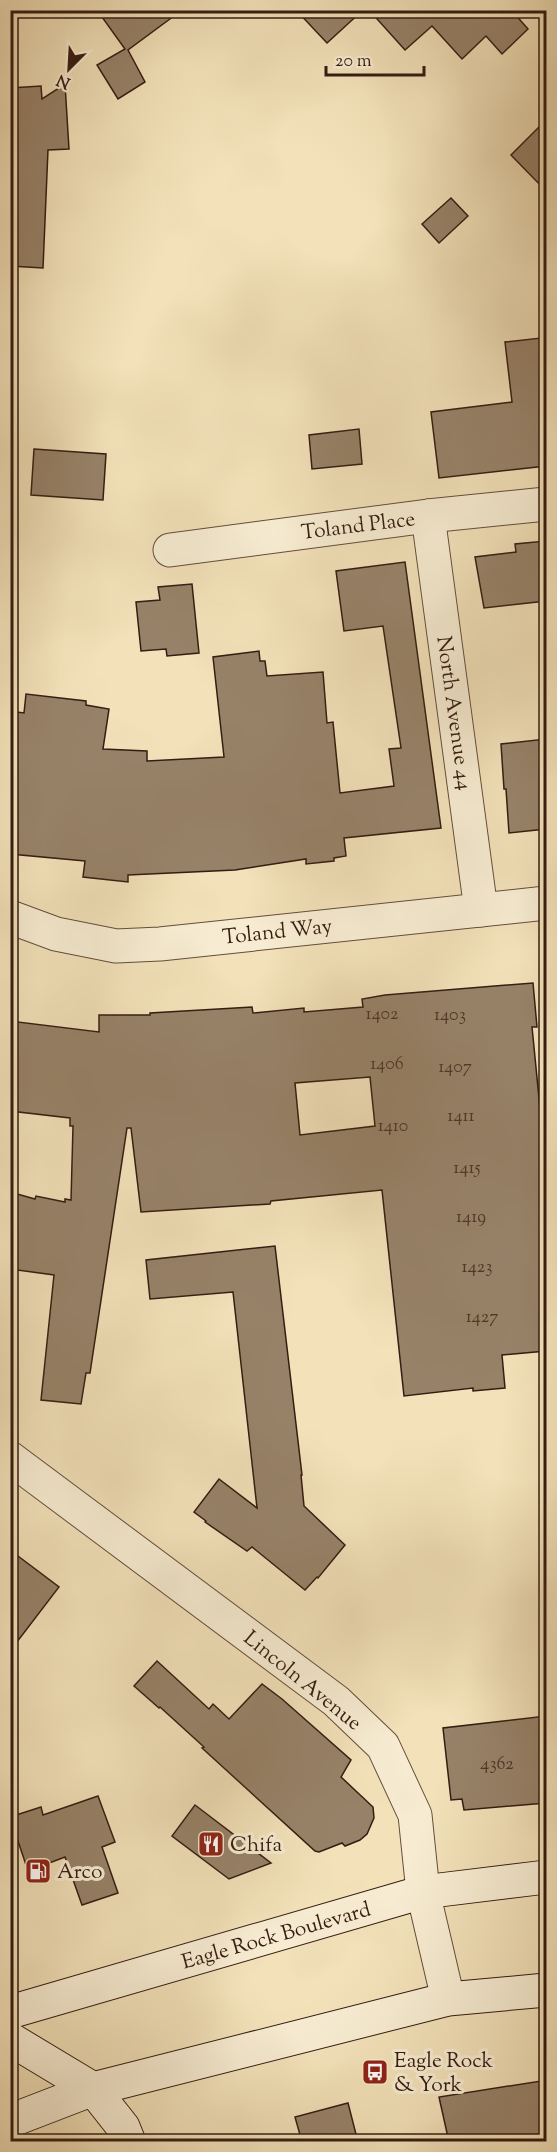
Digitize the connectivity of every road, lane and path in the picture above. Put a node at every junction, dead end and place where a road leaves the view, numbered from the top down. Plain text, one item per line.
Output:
1 (546, 504) edge
2 (428, 516) junction
3 (170, 550) dead end
4 (546, 903) edge
5 (481, 910) junction
6 (10, 917) edge
7 (10, 1458) edge
8 (546, 1877) edge
9 (423, 1892) junction
10 (546, 1990) edge
11 (448, 1999) junction
12 (10, 2012) edge
13 (10, 2039) edge
14 (93, 2089) junction
15 (10, 2121) edge
16 (129, 2142) edge

1 - 2 street, Toland Place
2 - 3 street, Toland Place
2 - 5 street, North Avenue 44
4 - 5 street, Toland Way
5 - 6 street, Toland Way
7 - 9 street, Lincoln Avenue
8 - 9 street, Eagle Rock Boulevard
9 - 11 street, Lincoln Avenue
9 - 12 street, Eagle Rock Boulevard
10 - 11 street
11 - 14 street
13 - 14 street
14 - 15 street
14 - 16 street

